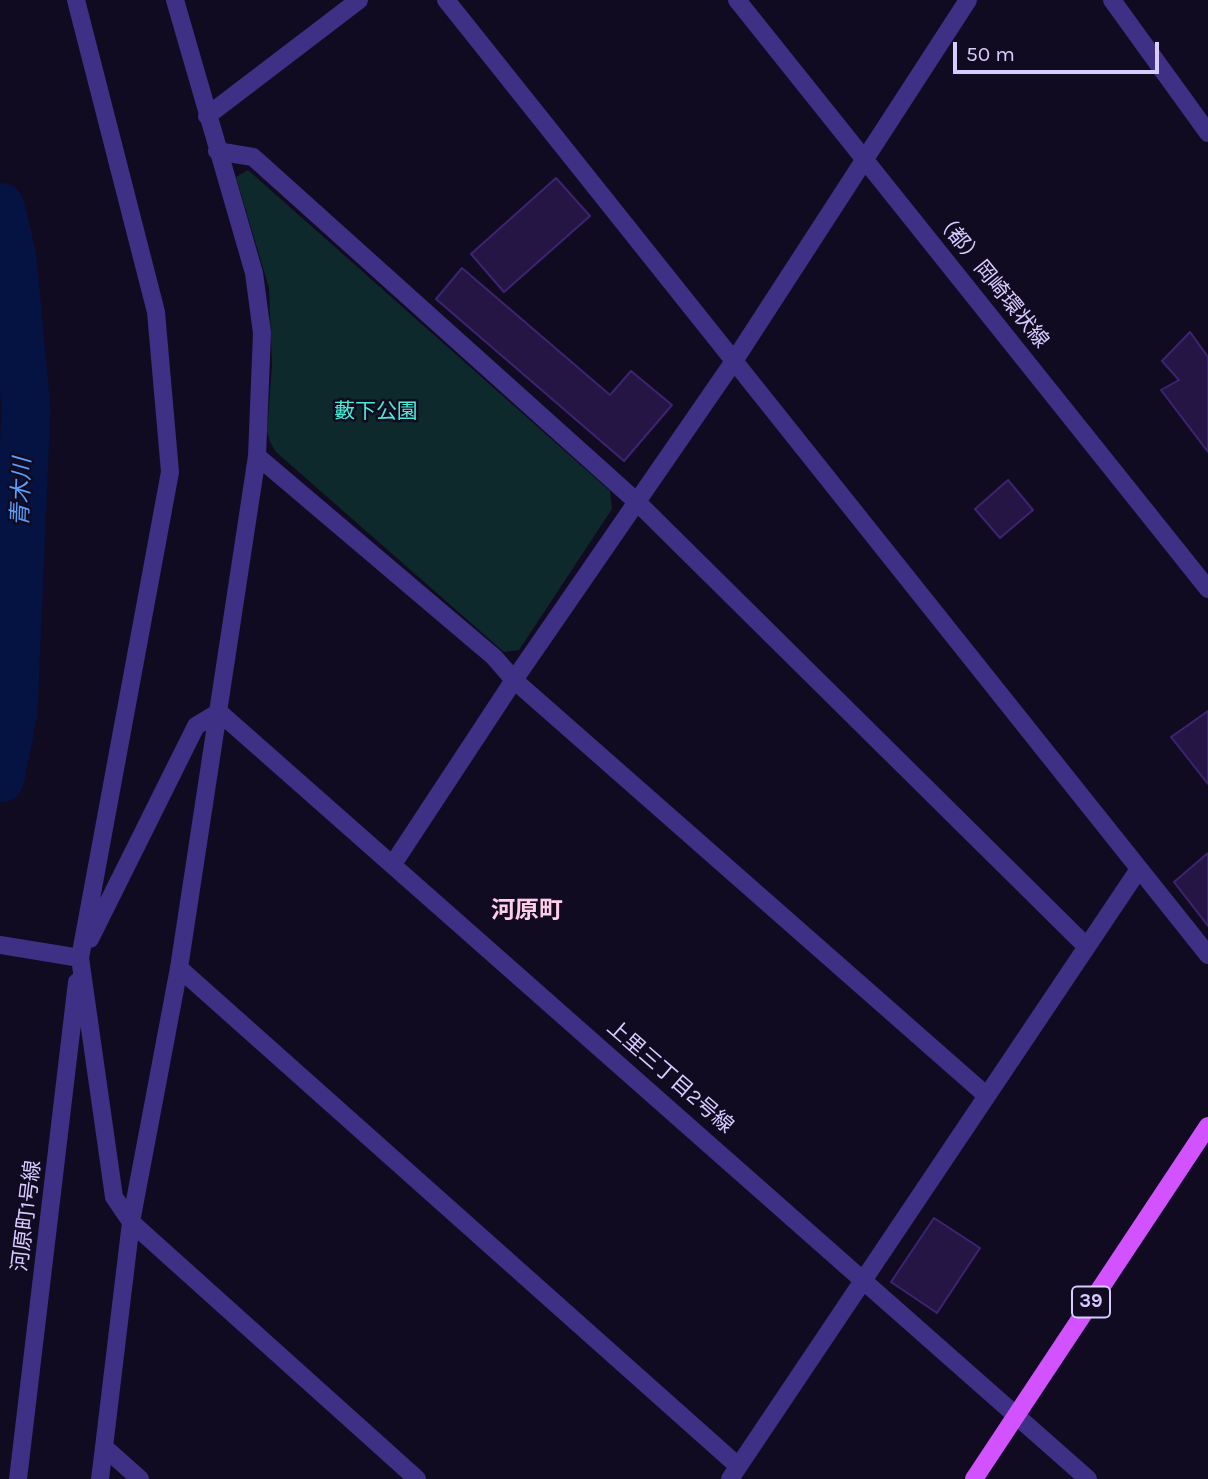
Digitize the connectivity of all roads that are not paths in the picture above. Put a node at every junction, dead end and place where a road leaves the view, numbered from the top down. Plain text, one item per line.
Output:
1 (76, 0) edge
2 (175, 0) edge
3 (359, 0) edge
4 (446, 0) edge
5 (737, 0) edge
6 (968, 0) edge
7 (1112, 0) edge
8 (206, 116) junction
9 (1208, 133) edge
10 (217, 151) junction
11 (864, 158) junction
12 (734, 361) junction
13 (257, 456) junction
14 (637, 502) junction
15 (1208, 590) edge
16 (514, 680) junction
17 (219, 712) junction
18 (393, 864) junction
19 (1139, 869) junction
20 (0, 946) edge
21 (1087, 947) junction
22 (1208, 955) edge
23 (80, 958) junction
24 (179, 968) junction
25 (987, 1096) junction
26 (1208, 1126) edge
27 (131, 1222) junction
28 (864, 1279) junction
29 (1017, 1414) junction
30 (104, 1447) junction
31 (734, 1472) edge
32 (18, 1479) edge
33 (100, 1479) edge
34 (140, 1479) edge
35 (418, 1479) edge
36 (974, 1479) edge
37 (1088, 1479) edge

1 - 23 street
2 - 8 street
3 - 8 street
4 - 12 street
5 - 11 street, （都）岡崎環状線
6 - 11 street
7 - 9 street
8 - 10 street
10 - 13 street
10 - 14 street
11 - 12 street
11 - 15 street, （都）岡崎環状線
12 - 14 street
12 - 19 street
13 - 16 street
13 - 17 street
14 - 16 street
14 - 21 street
16 - 18 street
16 - 25 street
17 - 18 street, 上里三丁目2号線
17 - 23 street
17 - 24 street
18 - 28 street, 上里三丁目2号線
19 - 21 street
19 - 22 street
20 - 23 street
21 - 25 street
23 - 27 street
23 - 32 street, 河原町1号線
24 - 27 street
24 - 31 street
25 - 28 street
26 - 29 main road, 39
27 - 30 street
27 - 35 street
28 - 29 street, 上里三丁目2号線
28 - 31 street
29 - 36 main road, 39
29 - 37 street, 上里三丁目2号線
30 - 33 street
30 - 34 street

